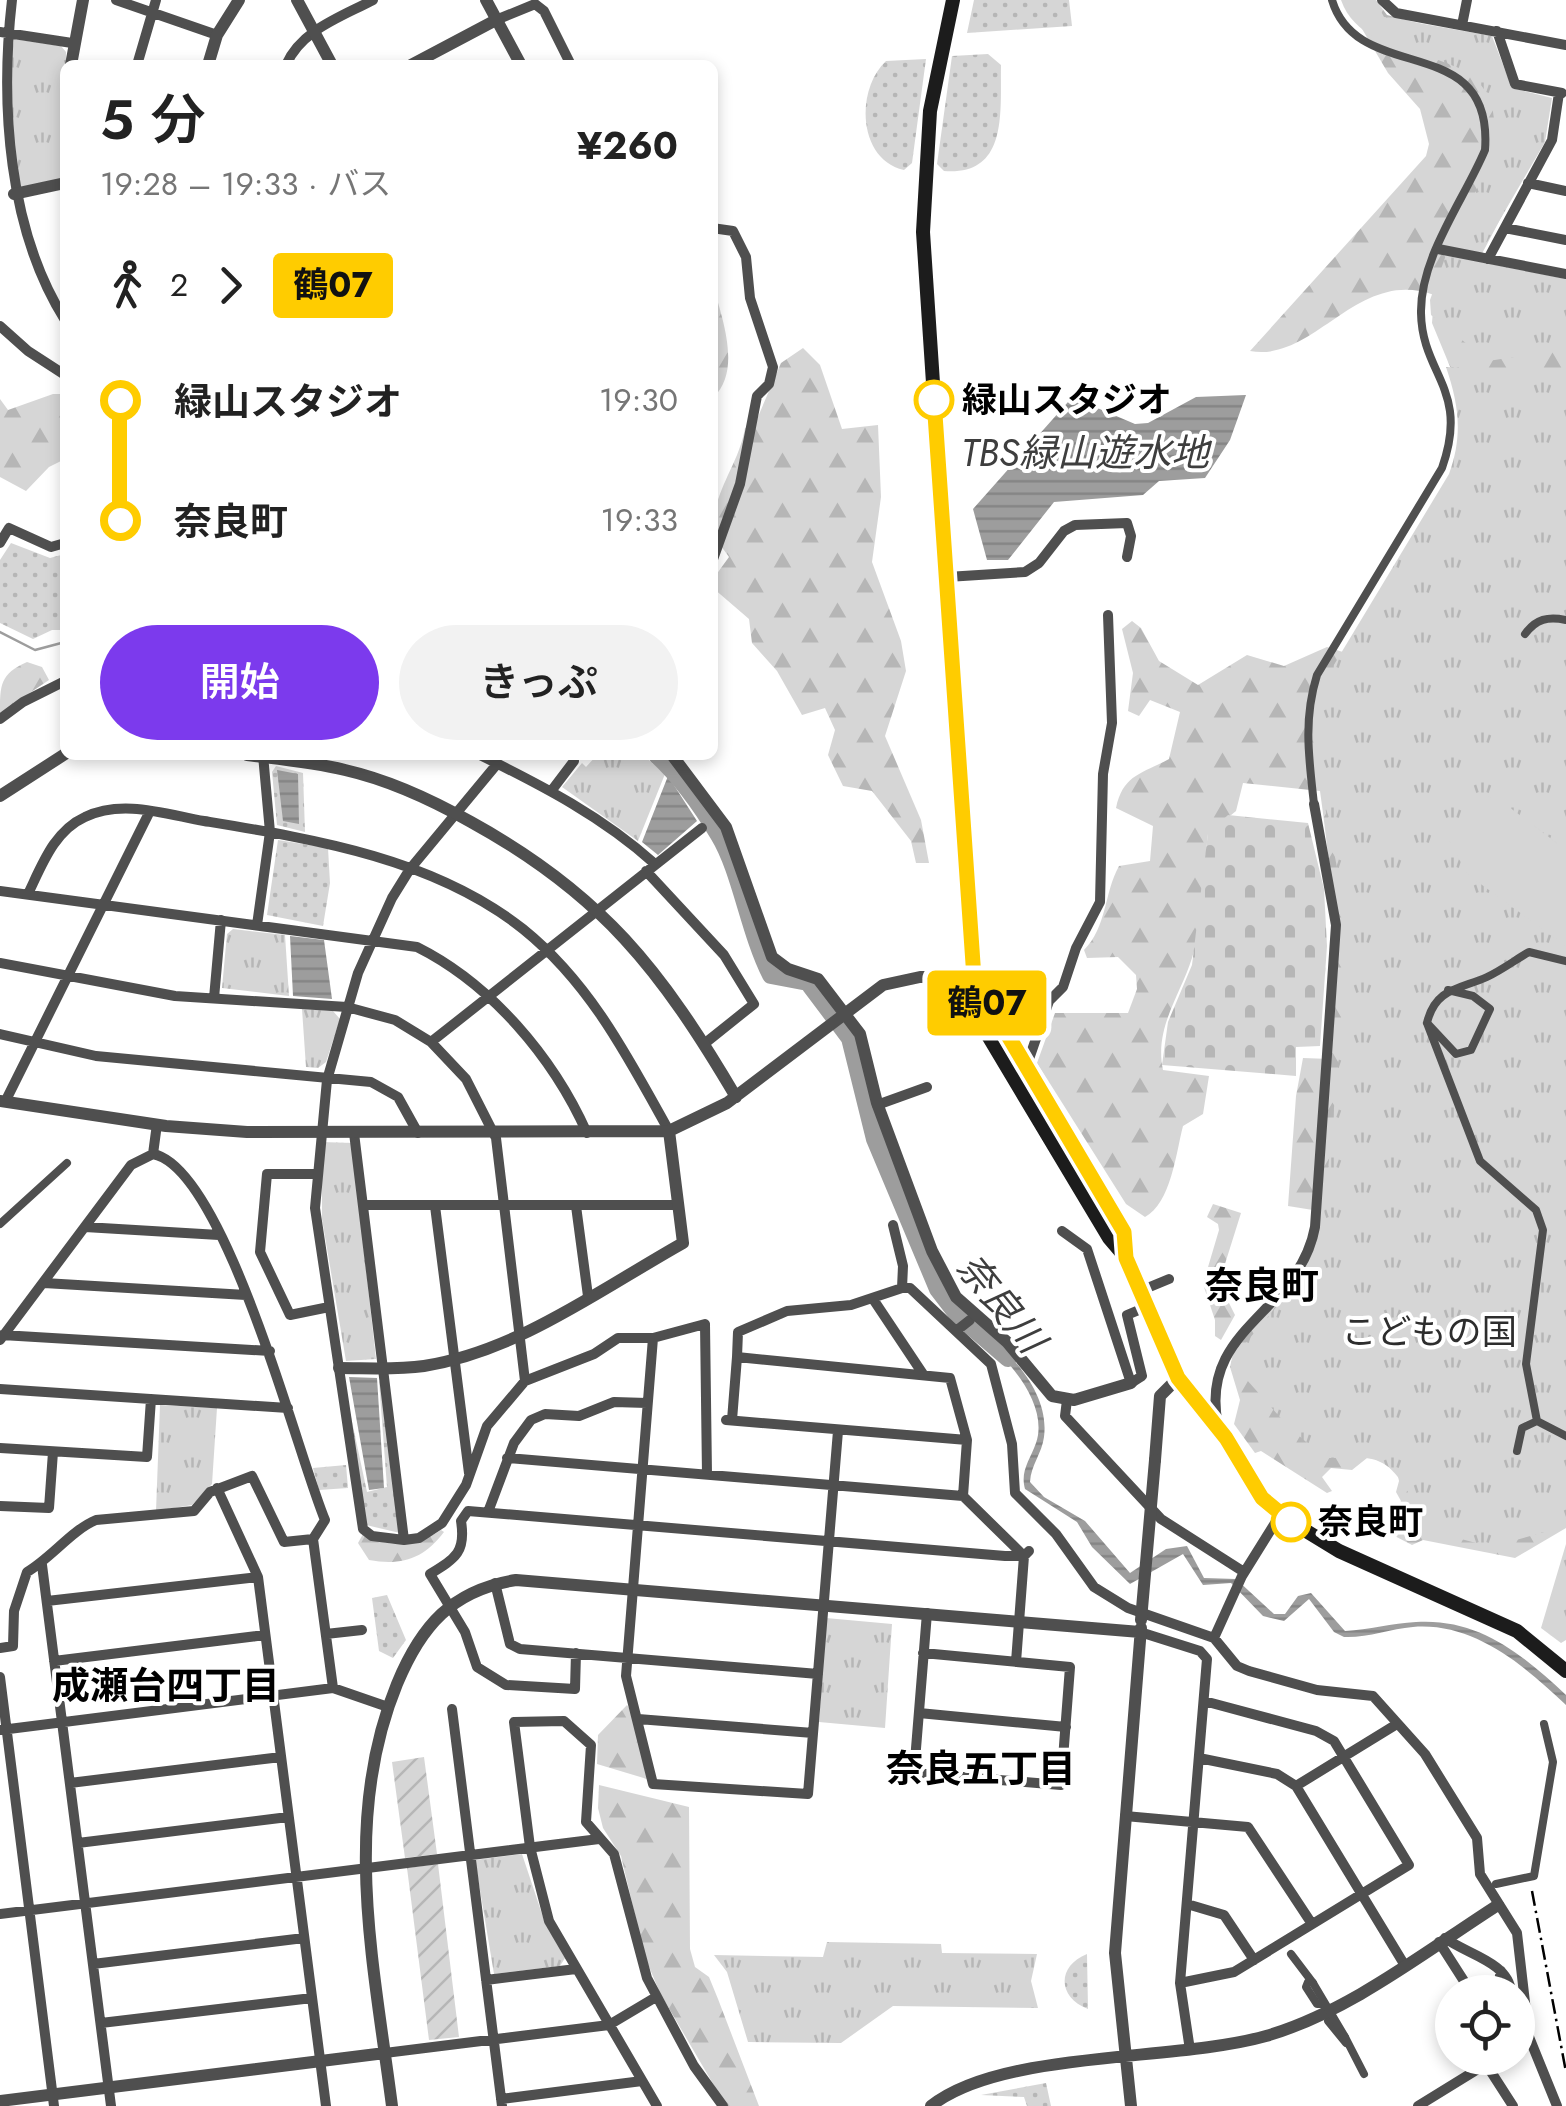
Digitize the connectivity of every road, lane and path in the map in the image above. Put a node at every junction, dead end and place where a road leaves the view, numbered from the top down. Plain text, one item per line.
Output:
1 (12, 0) edge
2 (83, 0) edge
3 (116, 0) edge
4 (156, 0) edge
5 (239, 0) edge
6 (298, 0) edge
7 (373, 0) edge
8 (486, 0) edge
9 (953, 0) edge
10 (1332, 0) edge
11 (1382, 0) edge
12 (1467, 0) edge
13 (150, 12) junction
14 (496, 20) junction
15 (1462, 25) junction
16 (314, 31) junction
17 (1497, 31) junction
18 (3, 32) edge
19 (217, 35) junction
20 (72, 43) junction
21 (1566, 45) edge
22 (71, 60) edge
23 (138, 60) edge
24 (210, 60) edge
25 (289, 60) edge
26 (329, 60) edge
27 (421, 60) edge
28 (517, 60) edge
29 (568, 60) edge
30 (1563, 93) edge
31 (1552, 140) junction
32 (1566, 143) edge
33 (1528, 183) junction
34 (60, 185) edge
35 (1566, 191) edge
36 (7, 196) edge
37 (1504, 228) junction
38 (718, 229) edge
39 (1566, 240) edge
40 (1438, 249) junction
41 (1488, 259) junction
42 (1566, 274) edge
43 (60, 310) edge
44 (0, 326) edge
45 (60, 372) edge
46 (0, 543) edge
47 (60, 544) edge
48 (718, 545) edge
49 (1127, 558) dead end
50 (947, 577) junction
51 (1108, 615) dead end
52 (1566, 620) edge
53 (1525, 634) dead end
54 (60, 683) edge
55 (0, 719) edge
56 (60, 757) edge
57 (263, 760) edge
58 (283, 760) edge
59 (489, 760) edge
60 (676, 760) edge
61 (574, 762) dead end
62 (497, 764) junction
63 (552, 790) junction
64 (0, 796) edge
65 (1314, 804) joint
66 (150, 812) junction
67 (454, 812) junction
68 (702, 828) dead end
69 (270, 832) junction
70 (651, 868) junction
71 (410, 869) junction
72 (0, 891) edge
73 (28, 894) junction
74 (105, 904) junction
75 (598, 909) junction
76 (221, 920) junction
77 (257, 925) junction
78 (372, 940) junction
79 (546, 949) junction
80 (1566, 961) edge
81 (0, 964) edge
82 (974, 978) junction
83 (68, 979) junction
84 (1448, 990) junction
85 (214, 998) junction
86 (487, 998) junction
87 (347, 1007) junction
88 (839, 1016) junction
89 (1427, 1022) junction
90 (0, 1034) edge
91 (431, 1042) junction
92 (36, 1043) junction
93 (704, 1044) junction
94 (1017, 1066) junction
95 (328, 1076) junction
96 (921, 1092) dead end
97 (736, 1097) junction
98 (3, 1102) edge
99 (878, 1105) junction
100 (157, 1124) junction
101 (669, 1131) junction
102 (319, 1133) junction
103 (354, 1133) junction
104 (418, 1133) junction
105 (494, 1133) junction
106 (587, 1133) junction
107 (153, 1154) junction
108 (67, 1164) dead end
109 (315, 1174) junction
110 (364, 1205) junction
111 (435, 1206) junction
112 (504, 1206) junction
113 (576, 1206) junction
114 (678, 1206) junction
115 (0, 1224) edge
116 (893, 1226) dead end
117 (85, 1228) junction
118 (1062, 1231) dead end
119 (218, 1235) junction
120 (1169, 1279) dead end
121 (44, 1282) junction
122 (902, 1288) junction
123 (1140, 1291) junction
124 (246, 1295) junction
125 (588, 1296) junction
126 (874, 1299) junction
127 (1146, 1306) junction
128 (328, 1307) junction
129 (970, 1320) dead end
130 (958, 1329) junction
131 (520, 1335) junction
132 (1, 1337) edge
133 (652, 1338) junction
134 (270, 1352) junction
135 (737, 1357) junction
136 (454, 1359) junction
137 (339, 1368) junction
138 (383, 1368) junction
139 (923, 1374) junction
140 (1178, 1378) junction
141 (525, 1380) junction
142 (1131, 1384) junction
143 (0, 1389) edge
144 (150, 1399) junction
145 (1066, 1400) junction
146 (647, 1403) junction
147 (288, 1408) junction
148 (720, 1420) junction
149 (1537, 1420) junction
150 (838, 1430) junction
151 (1219, 1430) junction
152 (1566, 1436) edge
153 (966, 1440) junction
154 (0, 1448) edge
155 (1517, 1451) dead end
156 (53, 1452) junction
157 (508, 1458) junction
158 (641, 1468) junction
159 (469, 1474) junction
160 (707, 1475) junction
161 (833, 1486) junction
162 (217, 1488) junction
163 (963, 1496) junction
164 (0, 1506) edge
165 (488, 1512) junction
166 (1280, 1515) junction
167 (637, 1525) junction
168 (313, 1539) junction
169 (404, 1540) junction
170 (828, 1541) junction
171 (1027, 1554) junction
172 (42, 1565) junction
173 (1243, 1574) junction
174 (258, 1577) junction
175 (496, 1584) junction
176 (632, 1589) junction
177 (47, 1601) junction
178 (448, 1605) junction
179 (824, 1605) junction
180 (926, 1613) junction
181 (1020, 1622) junction
182 (1141, 1626) junction
183 (362, 1630) dead end
184 (326, 1634) junction
185 (265, 1635) junction
186 (1214, 1638) junction
187 (0, 1648) edge
188 (576, 1653) junction
189 (923, 1653) junction
190 (627, 1658) junction
191 (54, 1661) junction
192 (1016, 1662) junction
193 (1566, 1671) edge
194 (818, 1674) junction
195 (0, 1677) edge
196 (332, 1688) junction
197 (273, 1696) junction
198 (1204, 1701) junction
199 (388, 1707) junction
200 (452, 1709) dead end
201 (919, 1713) junction
202 (638, 1719) junction
203 (62, 1722) junction
204 (1397, 1724) junction
205 (1544, 1724) dead end
206 (1066, 1726) junction
207 (3, 1730) edge
208 (812, 1733) junction
209 (1346, 1756) junction
210 (281, 1757) junction
211 (1199, 1758) junction
212 (70, 1783) junction
213 (1296, 1786) junction
214 (1125, 1816) junction
215 (288, 1817) junction
216 (1194, 1820) junction
217 (599, 1839) junction
218 (78, 1843) junction
219 (530, 1848) junction
220 (470, 1855) junction
221 (364, 1868) junction
222 (296, 1877) junction
223 (1492, 1885) junction
224 (1361, 1894) junction
225 (85, 1903) junction
226 (1187, 1904) junction
227 (1498, 1905) junction
228 (29, 1910) junction
229 (0, 1914) edge
230 (1312, 1924) junction
231 (304, 1938) junction
232 (1442, 1940) junction
233 (1291, 1954) dead end
234 (1254, 1960) junction
235 (93, 1964) junction
236 (1404, 1964) junction
237 (576, 1969) junction
238 (1501, 1970) junction
239 (1462, 1975) edge
240 (1500, 1975) edge
241 (1503, 1975) edge
242 (486, 1980) junction
243 (1180, 1983) junction
244 (656, 1997) junction
245 (312, 1998) junction
246 (101, 2023) junction
247 (608, 2025) junction
248 (492, 2040) junction
249 (1190, 2050) junction
250 (385, 2053) junction
251 (1124, 2058) junction
252 (320, 2061) junction
253 (1364, 2074) dead end
254 (642, 2082) junction
255 (109, 2088) junction
256 (53, 2100) edge
257 (0, 2101) edge
258 (502, 2102) edge
259 (111, 2106) edge
260 (326, 2106) edge
261 (392, 2106) edge
262 (656, 2106) edge
263 (723, 2106) edge
264 (931, 2106) edge
265 (1130, 2106) edge
266 (1418, 2106) edge
267 (1513, 2106) edge
268 (1557, 2106) edge

1 - 18 street
2 - 20 street
3 - 13 street
4 - 13 street
5 - 19 street
6 - 16 street
7 - 16 street
8 - 14 street
9 - 50 main road
10 - 40 street
11 - 15 street
12 - 15 street
13 - 19 street
13 - 23 street
14 - 27 street
14 - 28 street
14 - 29 street
15 - 17 street
16 - 25 street
16 - 26 street
17 - 21 street
17 - 30 street
18 - 20 street
18 - 36 street
19 - 24 street
20 - 22 street
30 - 31 street
31 - 32 street
31 - 33 street
33 - 35 street
33 - 37 street
34 - 36 street
36 - 43 street
37 - 39 street
37 - 41 street
38 - 48 street
40 - 41 street
40 - 65 street
41 - 42 street
44 - 45 street
46 - 47 street
49 - 50 street
50 - 82 main road
51 - 94 street
52 - 53 street
54 - 55 street
56 - 64 street
57 - 69 street
58 - 67 street
59 - 62 street
60 - 88 street
61 - 63 street
62 - 63 street
62 - 67 street
63 - 70 street
65 - 151 street
66 - 69 street
66 - 73 street
66 - 74 street
67 - 71 street
67 - 75 street
68 - 70 street
69 - 71 street
69 - 77 street
70 - 75 street
70 - 93 street
71 - 78 street
71 - 79 street
72 - 73 street
73 - 74 street
74 - 76 street
74 - 83 street
75 - 79 street
75 - 93 street
76 - 77 street
76 - 85 street
77 - 78 street
78 - 86 street
78 - 87 street
79 - 86 street
79 - 101 street
80 - 84 street
81 - 83 street
82 - 88 street
82 - 94 main road
83 - 85 street
83 - 92 street
84 - 89 street
84 - 89 street
85 - 87 street
86 - 91 street
86 - 106 street
87 - 91 street
87 - 95 street
88 - 97 street
88 - 99 street
89 - 149 street
90 - 92 street
91 - 105 street
92 - 95 street
92 - 98 street
93 - 97 street
94 - 123 main road
95 - 102 street
95 - 104 street
96 - 99 street
97 - 101 street
98 - 100 street
99 - 145 street
100 - 102 street
100 - 107 street
101 - 106 street
101 - 114 street
102 - 103 street
102 - 109 street
103 - 104 street
103 - 110 street
104 - 105 street
105 - 106 street
105 - 112 street
107 - 117 street
107 - 119 street
108 - 115 street
109 - 128 street
109 - 128 street
110 - 111 street
110 - 138 street
111 - 112 street
111 - 136 street
112 - 113 street
112 - 131 street
113 - 114 street
113 - 125 street
114 - 125 street
116 - 122 street
117 - 119 street
117 - 121 street
118 - 142 street
119 - 124 street
120 - 123 street
121 - 124 street
121 - 132 street
122 - 126 street
122 - 130 street
123 - 127 main road
124 - 134 street
125 - 131 street
126 - 135 street
126 - 139 street
127 - 140 main road
127 - 142 street
128 - 137 street
129 - 130 street
130 - 186 street
131 - 136 street
131 - 141 street
132 - 134 street
133 - 141 street
133 - 146 street
133 - 148 street
134 - 147 street
135 - 139 street
135 - 148 street
136 - 138 street
136 - 159 street
137 - 138 street
137 - 169 street
138 - 169 street
139 - 153 street
140 - 151 main road
140 - 182 street, bridge
141 - 159 street
142 - 145 street
143 - 144 street
144 - 147 street
144 - 156 street
145 - 173 street
146 - 157 street
146 - 158 street
147 - 168 street
148 - 150 street
148 - 160 street
149 - 152 street
149 - 155 street
150 - 153 street
150 - 161 street
151 - 166 main road
153 - 163 street
154 - 156 street
156 - 164 street
157 - 158 street
157 - 165 street
158 - 160 street
158 - 167 street
159 - 169 street
160 - 161 street
161 - 163 street
161 - 170 street
162 - 168 street
162 - 172 street
162 - 174 street
163 - 171 street
165 - 167 street
165 - 178 street
166 - 173 street
166 - 193 main road
167 - 170 street
167 - 176 street
168 - 184 street
170 - 171 street
170 - 179 street
171 - 181 street
172 - 177 street
172 - 187 street
173 - 186 street
174 - 177 street
174 - 185 street
175 - 176 street
175 - 178 street
175 - 188 street
176 - 179 street
176 - 190 street
177 - 191 street
178 - 188 street
178 - 199 street
179 - 180 street
179 - 194 street
180 - 181 street
180 - 189 street
181 - 182 street
181 - 192 street
182 - 198 street
182 - 214 street
183 - 184 street
184 - 196 street
185 - 191 street
185 - 197 street
186 - 204 street
188 - 190 street
189 - 192 street
189 - 201 street
190 - 194 street
190 - 202 street
191 - 203 street
192 - 206 street
194 - 208 street
195 - 207 street
196 - 197 street
196 - 199 street
197 - 203 street
197 - 210 street
198 - 209 street
198 - 211 street
199 - 221 street
200 - 220 street
201 - 206 street
201 - 206 street
202 - 208 street
202 - 208 street
203 - 207 street
203 - 212 street
204 - 209 street
204 - 223 street
205 - 223 street
207 - 228 street
209 - 213 street
209 - 224 street
210 - 212 street
210 - 215 street
211 - 213 street
211 - 216 street
212 - 218 street
213 - 224 street
214 - 216 street
214 - 251 street
215 - 218 street
215 - 222 street
216 - 226 street
216 - 230 street
217 - 219 street
217 - 219 street
217 - 244 street
218 - 225 street
219 - 220 street
219 - 237 street
220 - 221 street
220 - 242 street
221 - 222 street
221 - 250 street
222 - 225 street
222 - 231 street
223 - 227 street
224 - 230 street
224 - 236 street
225 - 228 street
225 - 235 street
226 - 234 street
226 - 243 street
227 - 232 street
227 - 268 street
228 - 229 street
228 - 256 street
230 - 234 street
231 - 235 street
231 - 245 street
232 - 236 street
232 - 238 street
232 - 239 street
233 - 253 street, bridge
234 - 243 street
235 - 246 street
236 - 249 street
237 - 242 street
237 - 247 street
238 - 240 street
238 - 241 street
242 - 248 street
243 - 249 street
244 - 247 street
244 - 263 street
245 - 246 street
245 - 252 street
246 - 255 street
247 - 248 street
247 - 254 street
248 - 250 street
248 - 258 street
249 - 251 street
250 - 252 street
250 - 261 street
251 - 264 street
251 - 265 street
252 - 255 street
252 - 260 street
254 - 258 street
254 - 262 street
255 - 256 street
255 - 259 street
256 - 257 street
266 - 267 street

